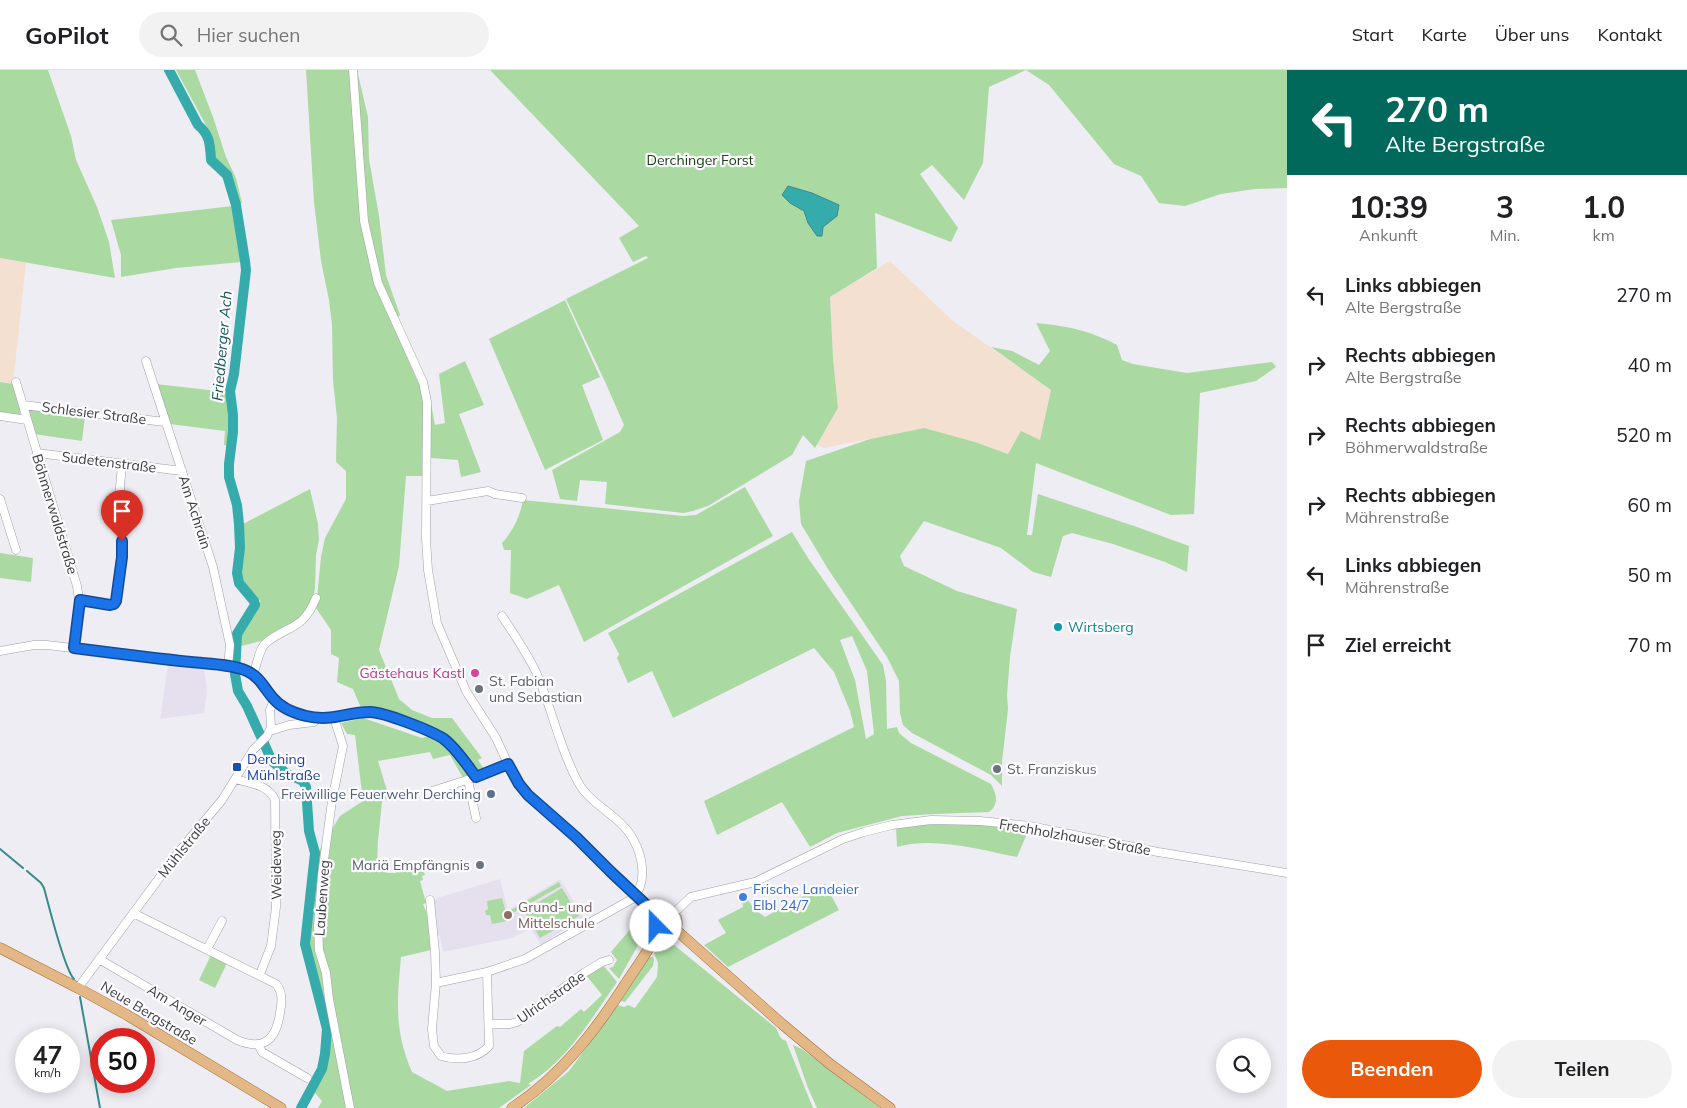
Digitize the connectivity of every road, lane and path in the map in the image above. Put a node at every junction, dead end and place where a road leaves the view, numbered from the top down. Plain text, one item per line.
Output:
1 (353, 70) edge
2 (146, 361) dead end
3 (16, 382) dead end
4 (23, 405) junction
5 (0, 416) edge
6 (27, 420) junction
7 (165, 422) junction
8 (37, 453) junction
9 (122, 464) junction
10 (182, 471) junction
11 (522, 498) dead end
12 (0, 499) edge
13 (427, 501) junction
14 (16, 550) dead end
15 (316, 598) dead end
16 (80, 600) junction
17 (502, 616) dead end
18 (74, 648) junction
19 (0, 651) edge
20 (233, 668) junction
21 (253, 674) junction
22 (274, 700) junction
23 (317, 718) junction
24 (334, 718) junction
25 (265, 737) junction
26 (508, 764) junction
27 (235, 778) junction
28 (472, 778) junction
29 (426, 793) dead end
30 (476, 818) dead end
31 (1287, 873) edge
32 (635, 896) junction
33 (430, 900) dead end
34 (133, 912) junction
35 (673, 914) junction
36 (658, 916) junction
37 (222, 921) dead end
38 (675, 929) junction
39 (660, 931) junction
40 (0, 948) edge
41 (208, 949) junction
42 (99, 959) junction
43 (609, 960) dead end
44 (487, 972) junction
45 (260, 974) junction
46 (436, 984) junction
47 (78, 988) junction
48 (489, 1024) junction
49 (258, 1044) junction
50 (307, 1078) dead end
51 (281, 1108) edge
52 (350, 1108) edge
53 (512, 1108) edge
54 (890, 1108) edge

1 - 13 street
2 - 7 street, Am Achrain
3 - 4 street, Böhmerwaldstraße
4 - 6 street, Böhmerwaldstraße
4 - 7 street, Schlesier Straße
5 - 6 street
6 - 8 street, Böhmerwaldstraße
7 - 10 street, Am Achrain
8 - 9 street, Sudetenstraße
8 - 16 street, Böhmerwaldstraße
9 - 10 street, Sudetenstraße
9 - 16 street
10 - 20 street, Am Achrain
11 - 13 street
12 - 14 street
13 - 26 street
15 - 21 street
16 - 18 street, Böhmerwaldstraße
17 - 32 street
18 - 19 street
18 - 20 street
20 - 21 street
21 - 22 street
22 - 23 street
22 - 25 street
23 - 24 street
23 - 25 street
24 - 28 street
24 - 52 street, Laubenweg
25 - 27 street, Mühlstraße
26 - 28 street
26 - 32 street
27 - 34 street, Mühlstraße
27 - 45 street, Weideweg
28 - 29 street
28 - 30 street
31 - 35 street, Frechholzhauser Straße
32 - 36 street
32 - 44 street
33 - 46 street
34 - 41 street
34 - 42 street, Mühlstraße
35 - 36 main road
35 - 38 main road
36 - 39 main road
37 - 41 street
38 - 39 main road
38 - 54 main road
39 - 53 main road
40 - 47 main road, Neue Bergstraße
41 - 45 street
42 - 47 street, Mühlstraße
42 - 49 street, Am Anger
43 - 48 street, Ulrichstraße
44 - 46 street
44 - 48 street
45 - 49 street
46 - 48 street
47 - 51 main road, Neue Bergstraße
49 - 50 street, Am Anger

